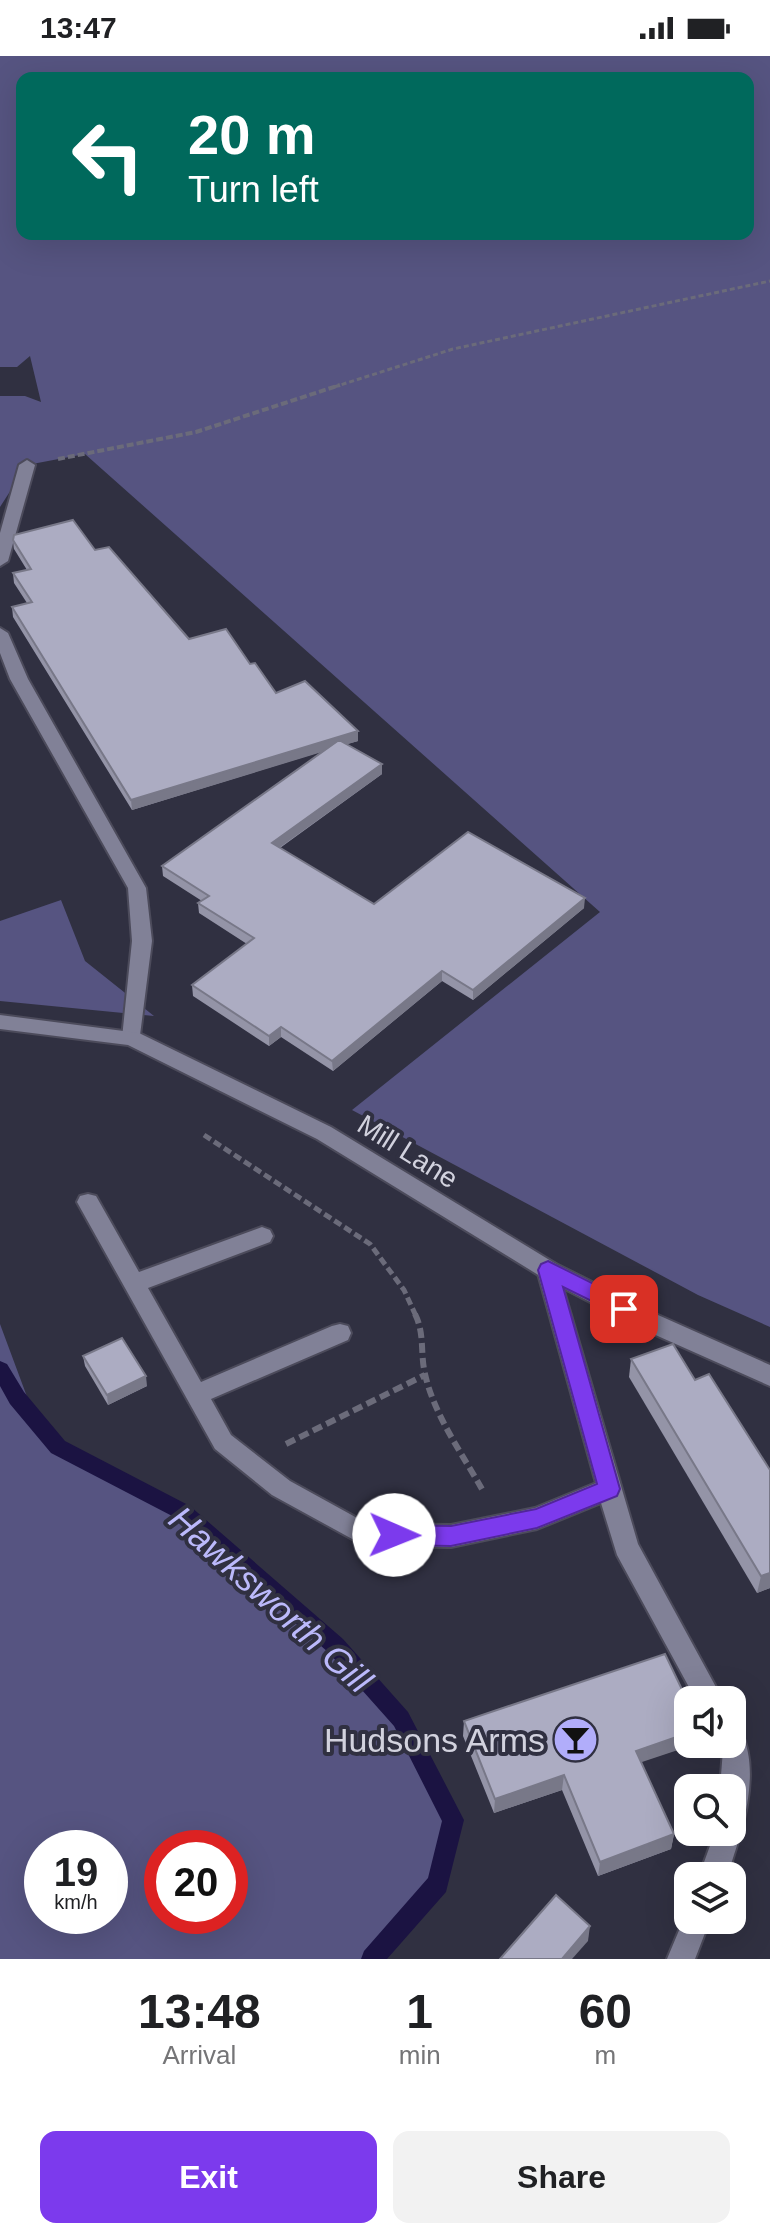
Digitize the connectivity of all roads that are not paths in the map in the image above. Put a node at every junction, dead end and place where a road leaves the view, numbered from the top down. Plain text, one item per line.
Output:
1 (27, 465) road end
2 (0, 561) edge
3 (0, 633) edge
4 (0, 1022) edge
5 (132, 1038) junction
6 (88, 1202) dead end
7 (262, 1236) dead end
8 (548, 1270) junction
9 (135, 1283) junction
10 (340, 1333) dead end
11 (770, 1376) edge
12 (197, 1394) junction
13 (609, 1489) junction
14 (702, 1686) edge
15 (691, 1934) edge
16 (681, 1959) edge

1 - 2 street
3 - 5 street
4 - 5 street, Mill Lane
5 - 8 street, Mill Lane
6 - 9 street
7 - 9 street
8 - 11 street, Mill Lane
8 - 13 street
9 - 12 street
10 - 12 street
12 - 13 street
13 - 14 street
15 - 16 street

